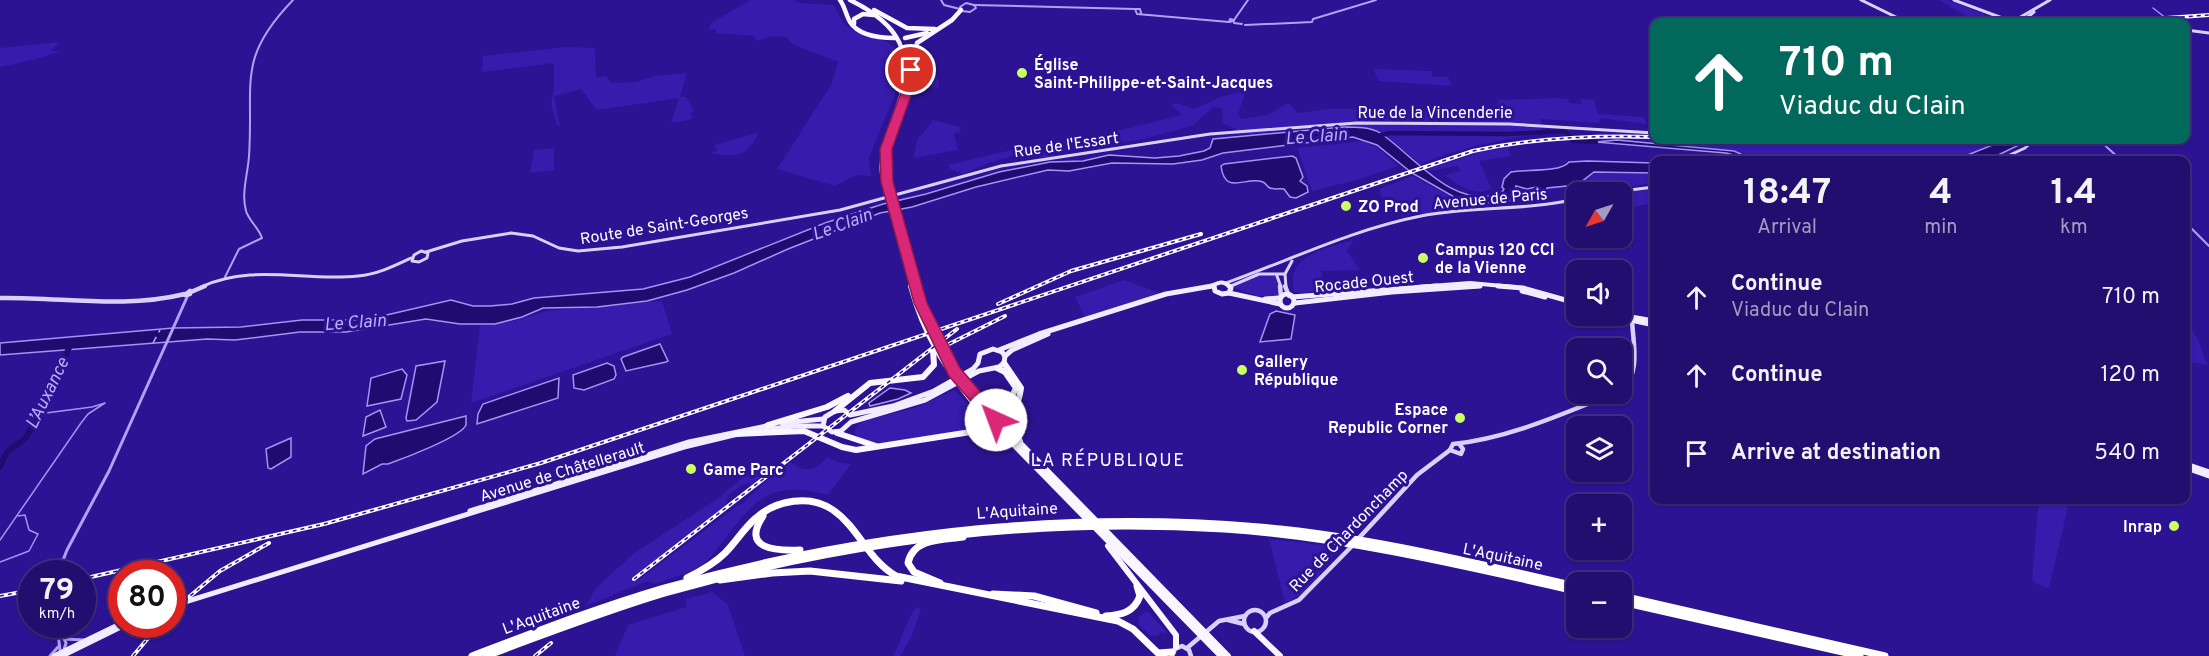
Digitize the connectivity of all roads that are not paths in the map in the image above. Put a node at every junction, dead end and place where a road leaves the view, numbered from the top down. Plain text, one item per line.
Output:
1 (293, 0) edge
2 (840, 0) edge
3 (850, 0) edge
4 (855, 0) edge
5 (941, 0) edge
6 (1248, 0) edge
7 (1376, 0) edge
8 (1861, 0) edge
9 (1952, 0) edge
10 (2050, 0) edge
11 (2056, 0) edge
12 (975, 6) junction
13 (962, 9) junction
14 (874, 10) junction
15 (1898, 18) edge
16 (1998, 18) edge
17 (2001, 18) edge
18 (2022, 18) edge
19 (2026, 18) edge
20 (1231, 20) junction
21 (854, 26) junction
22 (942, 27) junction
23 (2190, 31) edge
24 (2209, 33) edge
25 (896, 37) junction
26 (905, 38) dead end
27 (908, 87) junction
28 (1650, 133) edge
29 (1158, 142) joint
30 (2030, 144) edge
31 (2104, 144) edge
32 (2008, 156) edge
33 (2117, 156) edge
34 (1650, 187) edge
35 (1632, 190) edge
36 (887, 192) junction
37 (1566, 201) edge
38 (786, 220) joint
39 (2190, 227) edge
40 (2209, 246) edge
41 (427, 254) junction
42 (1302, 254) junction
43 (413, 260) junction
44 (1281, 264) junction
45 (1287, 267) junction
46 (1270, 268) junction
47 (1275, 274) junction
48 (1285, 274) junction
49 (225, 277) junction
50 (1229, 287) junction
51 (1214, 288) junction
52 (188, 294) junction
53 (1291, 296) junction
54 (0, 298) edge
55 (1280, 300) junction
56 (1566, 302) edge
57 (1295, 303) junction
58 (1566, 303) edge
59 (1632, 318) edge
60 (1632, 320) joint
61 (1650, 322) edge
62 (1650, 322) edge
63 (930, 333) junction
64 (999, 350) junction
65 (1004, 360) junction
66 (979, 362) junction
67 (997, 368) junction
68 (986, 369) junction
69 (1632, 378) edge
70 (964, 388) junction
71 (854, 392) junction
72 (1588, 404) edge
73 (835, 411) junction
74 (850, 415) junction
75 (823, 419) junction
76 (851, 422) junction
77 (768, 425) junction
78 (823, 426) junction
79 (837, 433) junction
80 (736, 434) junction
81 (1475, 442) junction
82 (886, 445) junction
83 (1460, 445) junction
84 (1463, 451) junction
85 (1452, 452) junction
86 (2190, 467) edge
87 (2209, 474) edge
88 (1055, 480) junction
89 (1061, 494) junction
90 (769, 510) junction
91 (1110, 524) junction
92 (1079, 525) junction
93 (899, 536) junction
94 (63, 560) edge
95 (314, 561) junction
96 (705, 581) junction
97 (1566, 584) edge
98 (933, 585) junction
99 (1137, 586) junction
100 (659, 589) junction
101 (1566, 589) edge
102 (959, 590) junction
103 (205, 594) junction
104 (186, 598) edge
105 (1632, 598) edge
106 (186, 600) edge
107 (1632, 604) edge
108 (1276, 610) junction
109 (1261, 612) junction
110 (1245, 616) junction
111 (1108, 617) junction
112 (1266, 618) junction
113 (1224, 619) junction
114 (1245, 624) junction
115 (1263, 629) junction
116 (1254, 631) junction
117 (108, 634) edge
118 (64, 638) edge
119 (86, 638) edge
120 (89, 638) edge
121 (65, 641) junction
122 (1266, 643) junction
123 (1187, 648) junction
124 (1153, 650) junction
125 (61, 652) edge
126 (1173, 652) edge
127 (52, 656) edge
128 (472, 656) edge
129 (486, 656) edge
130 (1161, 656) edge
131 (1191, 656) edge
132 (1221, 656) edge
133 (1228, 656) edge
134 (1280, 656) edge
135 (1860, 656) edge
136 (1885, 656) edge

1 - 49 street
2 - 21 highway
3 - 25 highway
4 - 14 highway
5 - 13 street
6 - 20 street
7 - 20 street
8 - 15 main road
9 - 16 main road
9 - 17 main road
10 - 18 main road
11 - 19 main road
12 - 13 street
12 - 13 street
12 - 20 street
13 - 22 highway
14 - 22 highway
14 - 27 highway
21 - 25 highway
21 - 25 highway
22 - 26 highway
22 - 27 highway
23 - 24 main road
25 - 36 highway
27 - 36 highway
28 - 29 main road, Rue de la Vincenderie
29 - 38 main road, Rue de l'Essart
30 - 32 main road
31 - 33 street
34 - 35 main road
36 - 63 highway
37 - 42 main road, Avenue de Paris
38 - 41 main road, Route de Saint-Georges
39 - 40 street
41 - 43 main road
41 - 43 main road
42 - 44 main road, Avenue de Paris
42 - 45 main road, Avenue de Paris
43 - 49 main road
44 - 45 main road
44 - 46 main road, Avenue de Paris
45 - 48 main road
46 - 47 main road
46 - 50 main road
47 - 48 main road
47 - 50 main road
47 - 55 main road
48 - 53 main road
49 - 52 main road
50 - 51 main road
50 - 51 main road
50 - 55 main road
51 - 64 main road
51 - 65 main road
52 - 54 main road
52 - 94 street
53 - 55 main road, Rocade Ouest
53 - 56 main road, Rocade Ouest
53 - 57 main road
55 - 57 main road, Rocade Ouest
57 - 58 main road, Rocade Ouest
59 - 62 main road
60 - 61 main road
60 - 69 main road
63 - 70 highway
63 - 71 highway
64 - 65 main road
64 - 66 main road
65 - 67 main road
65 - 88 highway
66 - 68 main road
66 - 74 main road
67 - 68 main road
67 - 70 highway
68 - 76 main road
70 - 88 highway
70 - 89 highway
71 - 73 highway
71 - 77 highway
72 - 81 main road
73 - 74 main road
73 - 75 main road
74 - 76 main road
75 - 77 main road, Avenue de Châtellerault
75 - 78 main road
76 - 79 main road
77 - 95 main road, Avenue de Châtellerault
78 - 79 main road
78 - 80 main road, Avenue de Châtellerault
79 - 82 highway
80 - 82 highway
80 - 95 main road, Avenue de Châtellerault
81 - 83 main road
81 - 84 main road
82 - 89 highway
83 - 84 main road
83 - 85 main road
84 - 85 main road, Rue de Chardonchamp
85 - 108 main road, Rue de Chardonchamp
86 - 87 main road
88 - 133 highway
89 - 99 highway
89 - 132 highway
90 - 93 highway
90 - 98 highway
90 - 100 highway
91 - 92 highway
91 - 97 highway, L'Aquitaine
91 - 101 highway, L'Aquitaine
92 - 93 highway, L'Aquitaine
92 - 96 highway, L'Aquitaine
92 - 102 highway
93 - 100 highway, L'Aquitaine
95 - 103 main road
96 - 98 highway
96 - 129 highway, L'Aquitaine
98 - 102 highway
99 - 111 highway
99 - 126 highway
100 - 128 highway, L'Aquitaine
102 - 111 highway
103 - 104 main road
103 - 106 main road
105 - 136 highway
107 - 135 highway
108 - 109 main road
108 - 112 main road, Rue de Chardonchamp
109 - 110 main road
109 - 112 main road
110 - 113 main road
110 - 114 main road
111 - 124 highway
112 - 115 main road
113 - 114 main road
113 - 123 main road
114 - 116 main road
115 - 116 main road
115 - 122 highway
116 - 122 highway
117 - 125 main road
118 - 121 street
119 - 121 street
120 - 125 main road
121 - 125 street
122 - 134 highway
123 - 126 main road
123 - 131 main road
124 - 126 highway
124 - 130 highway
125 - 127 main road

